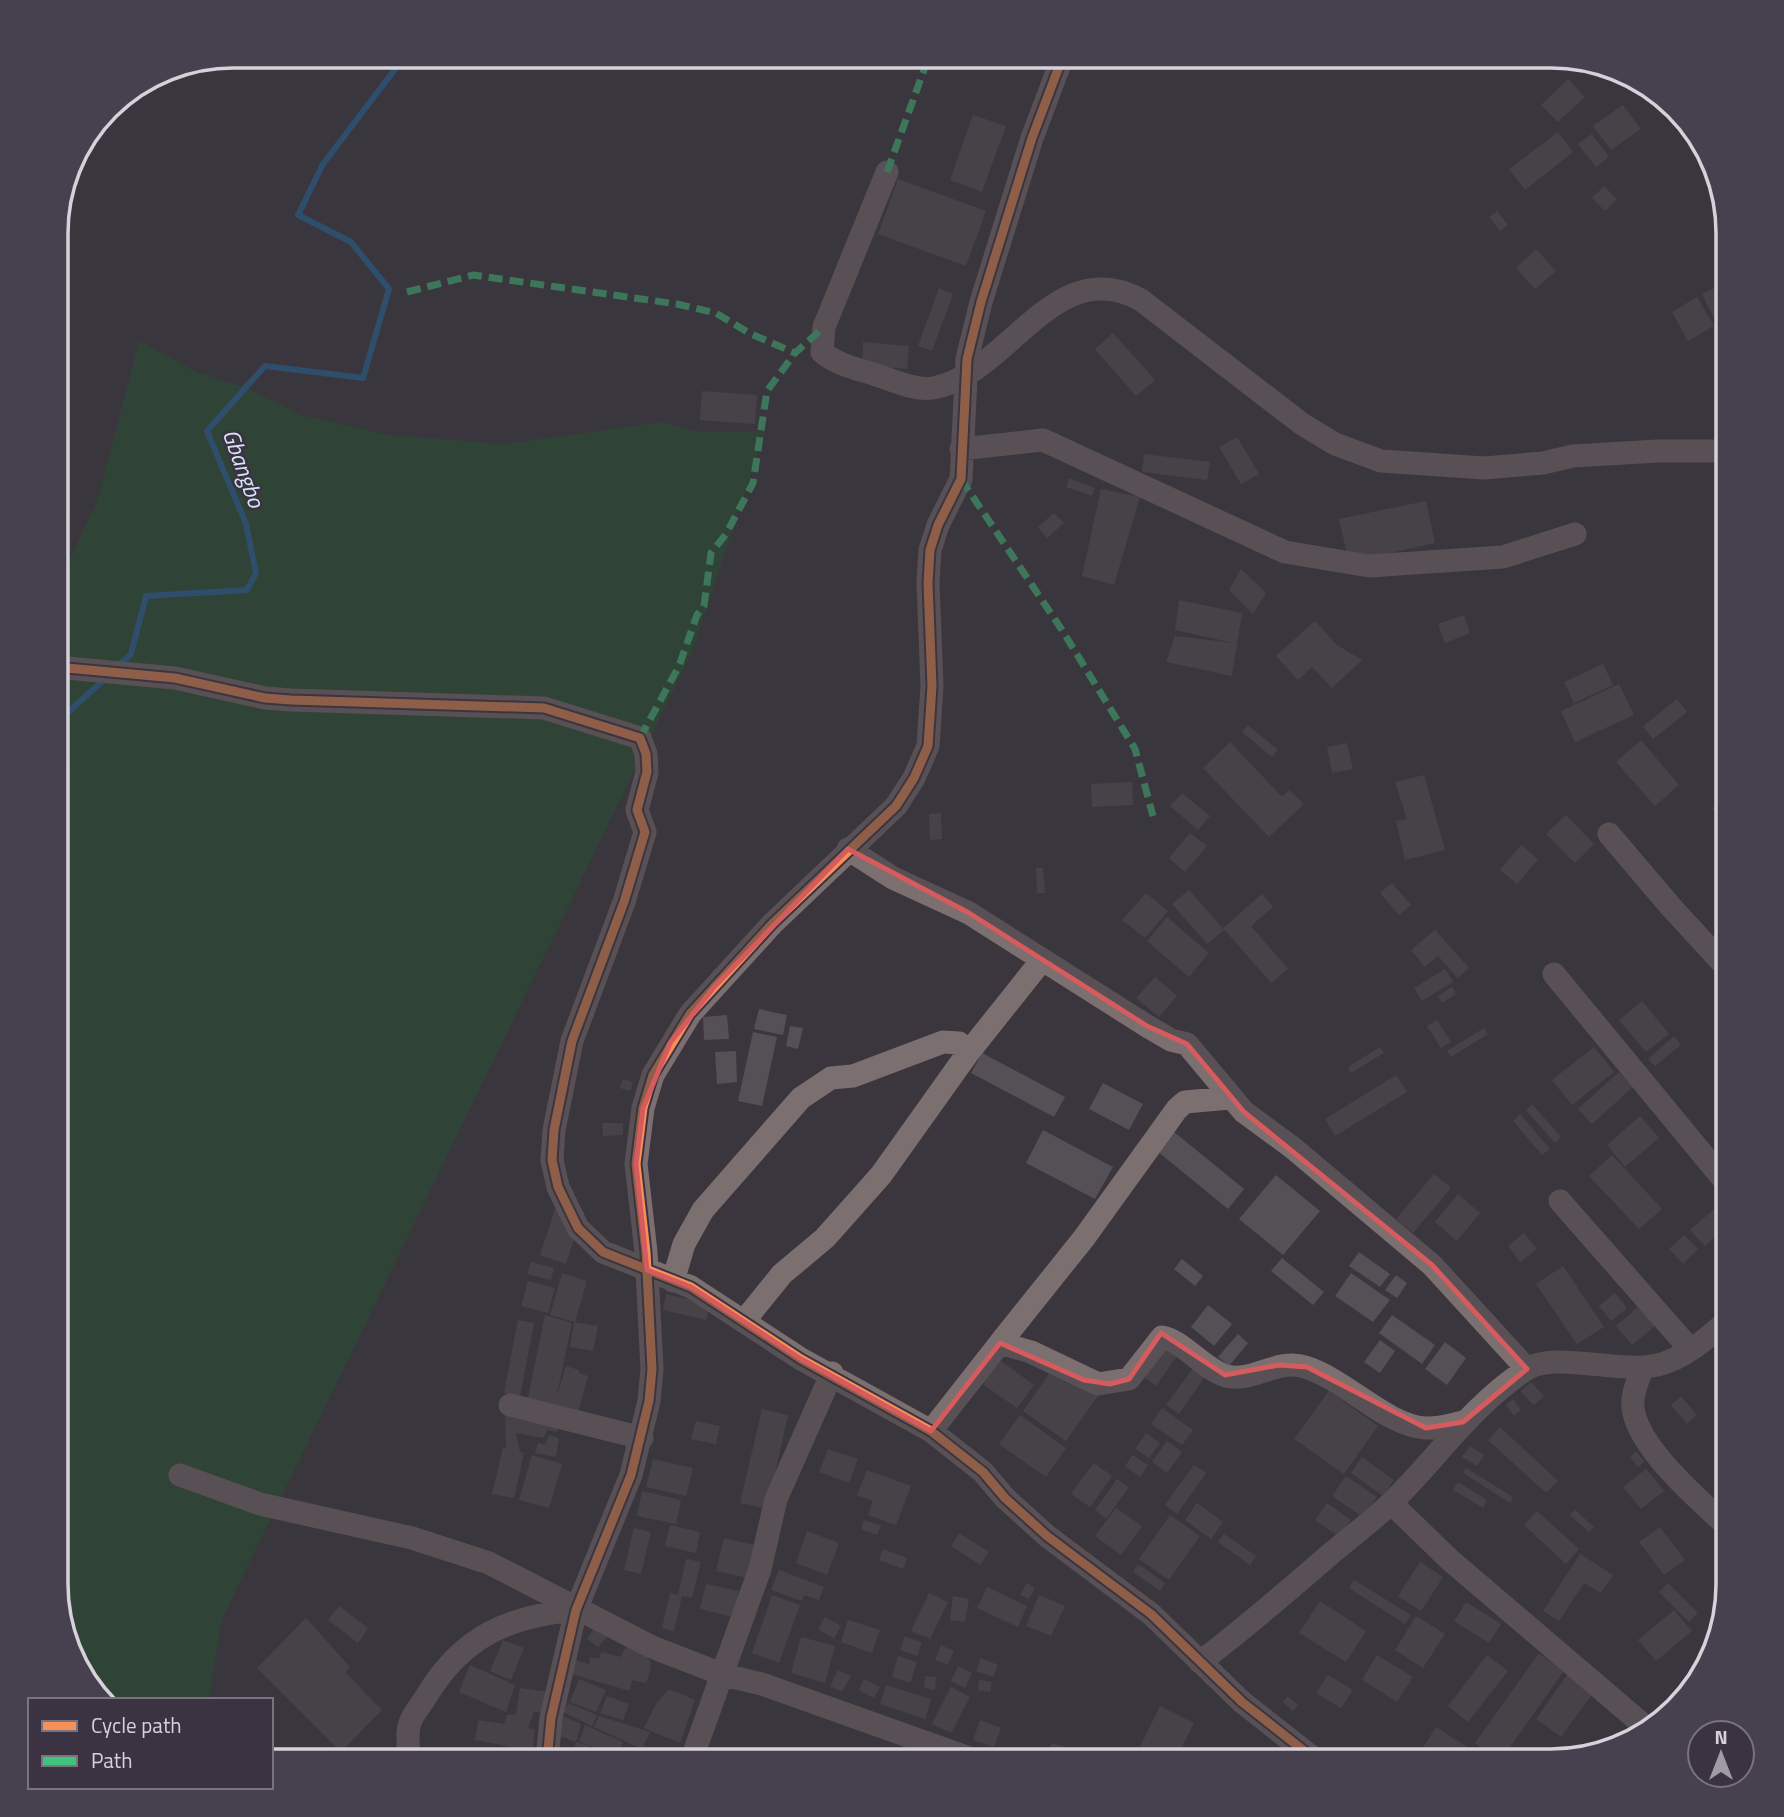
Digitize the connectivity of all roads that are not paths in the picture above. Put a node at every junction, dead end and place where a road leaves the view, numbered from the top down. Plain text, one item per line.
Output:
1 (1058, 69) edge
2 (887, 172) dead end
3 (965, 374) junction
4 (961, 449) junction
5 (1716, 451) edge
6 (1575, 534) dead end
7 (69, 668) edge
8 (1609, 834) dead end
9 (848, 849) junction
10 (1716, 955) edge
11 (1042, 960) junction
12 (1554, 974) dead end
13 (968, 1053) junction
14 (1230, 1098) junction
15 (1716, 1170) edge
16 (1560, 1201) dead end
17 (647, 1270) junction
18 (673, 1280) junction
19 (744, 1321) junction
20 (1716, 1329) edge
21 (1000, 1343) junction
22 (1690, 1349) junction
23 (1642, 1368) junction
24 (1527, 1369) junction
25 (832, 1373) junction
26 (510, 1405) dead end
27 (1463, 1422) junction
28 (931, 1430) junction
29 (642, 1438) junction
30 (180, 1475) dead end
31 (1391, 1503) junction
32 (1716, 1515) edge
33 (576, 1610) junction
34 (1200, 1662) junction
35 (724, 1675) junction
36 (1641, 1722) edge
37 (409, 1749) edge
38 (548, 1749) edge
39 (696, 1749) edge
40 (944, 1749) edge
41 (1302, 1749) edge

1 - 3 street
2 - 3 street
3 - 4 street
3 - 5 street
4 - 6 street
4 - 9 street
7 - 17 street
8 - 10 street
9 - 11 street
9 - 17 street
11 - 13 street
11 - 14 street
12 - 15 street
13 - 18 street
13 - 19 street
14 - 21 street
14 - 24 street
16 - 22 street
17 - 18 street
17 - 29 street
18 - 19 street
19 - 25 street
20 - 22 street
21 - 27 street
21 - 28 street
22 - 23 street
23 - 24 street
23 - 32 street
24 - 27 street
25 - 28 street
25 - 35 street
26 - 29 street
27 - 31 street
28 - 34 street
29 - 33 street
30 - 33 street
31 - 34 street
31 - 36 street
33 - 35 street
33 - 37 street
33 - 38 street
34 - 41 street
35 - 39 street
35 - 40 street

